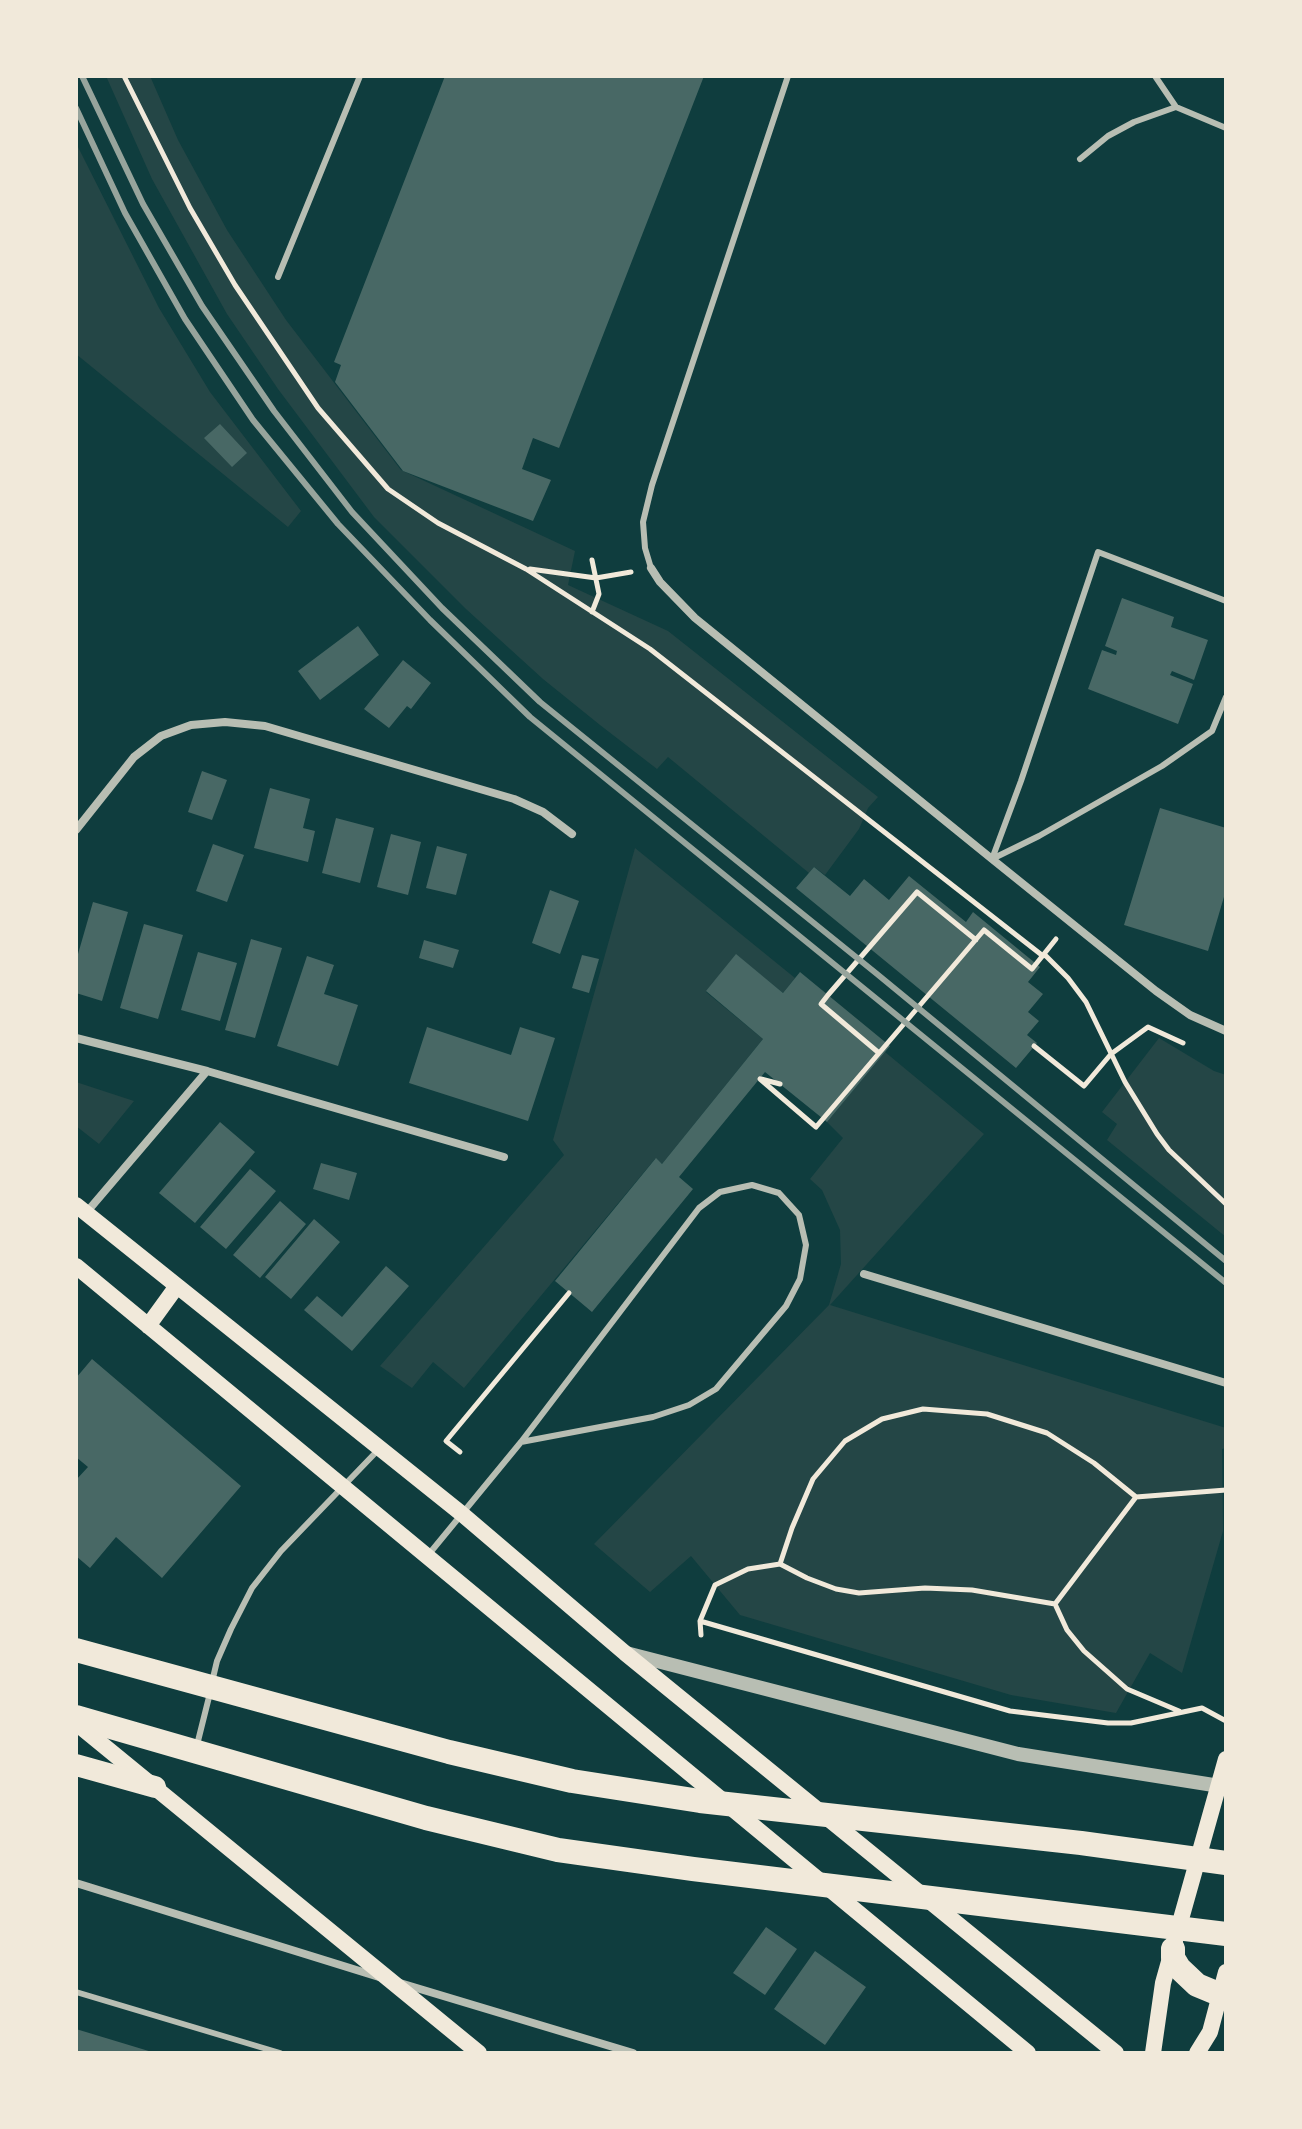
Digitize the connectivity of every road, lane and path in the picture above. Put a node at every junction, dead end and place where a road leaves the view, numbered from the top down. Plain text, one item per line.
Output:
1 (124, 76) edge
2 (360, 76) edge
3 (788, 76) edge
4 (1155, 76) edge
5 (1176, 107) junction
6 (1226, 128) edge
7 (1080, 159) dead end
8 (278, 277) dead end
9 (592, 560) dead end
10 (651, 568) junction
11 (526, 569) junction
12 (596, 578) junction
13 (1226, 601) edge
14 (592, 612) junction
15 (1226, 697) edge
16 (76, 830) edge
17 (572, 834) dead end
18 (992, 859) junction
19 (1056, 939) dead end
20 (976, 940) junction
21 (1044, 955) junction
22 (1226, 1031) edge
23 (76, 1038) edge
24 (1183, 1043) dead end
25 (1034, 1046) dead end
26 (879, 1053) junction
27 (1111, 1054) junction
28 (207, 1071) junction
29 (780, 1084) dead end
30 (504, 1157) dead end
31 (1226, 1204) edge
32 (81, 1209) edge
33 (76, 1266) edge
34 (864, 1274) dead end
35 (177, 1286) junction
36 (569, 1293) dead end
37 (148, 1326) junction
38 (1226, 1383) edge
39 (521, 1442) junction
40 (380, 1448) junction
41 (460, 1452) dead end
42 (343, 1486) junction
43 (1226, 1490) edge
44 (1136, 1497) junction
45 (462, 1514) junction
46 (428, 1556) junction
47 (780, 1564) junction
48 (1055, 1604) junction
49 (700, 1621) junction
50 (701, 1635) dead end
51 (76, 1650) edge
52 (625, 1653) junction
53 (1179, 1711) junction
54 (76, 1720) edge
55 (1226, 1721) edge
56 (195, 1756) dead end
57 (1226, 1759) edge
58 (76, 1765) edge
59 (1222, 1786) edge
60 (155, 1787) junction
61 (1226, 1863) edge
62 (76, 1885) edge
63 (1226, 1934) edge
64 (1173, 1949) junction
65 (1226, 1972) edge
66 (76, 1992) edge
67 (1222, 1996) edge
68 (280, 2053) edge
69 (479, 2053) edge
70 (633, 2053) edge
71 (1028, 2053) edge
72 (1116, 2053) edge
73 (1153, 2053) edge
74 (1197, 2053) edge

1 - 11 path
2 - 8 lane
3 - 10 lane
4 - 5 lane
5 - 6 lane
5 - 7 lane
9 - 12 path
10 - 12 path
10 - 18 street
11 - 12 path
11 - 14 path
12 - 14 path
13 - 18 lane
14 - 21 path
15 - 18 lane
16 - 17 street
18 - 22 street
19 - 21 path
20 - 21 path
20 - 26 path
20 - 26 path
21 - 27 path
23 - 28 street
24 - 27 path
25 - 27 path
26 - 29 path
27 - 31 path
28 - 30 street
28 - 32 street
32 - 35 main road
33 - 37 main road
34 - 38 street
35 - 37 main road
35 - 40 main road
36 - 41 path
37 - 42 main road
39 - 39 lane
39 - 45 lane
40 - 42 lane
40 - 45 main road
42 - 46 main road
42 - 56 lane
43 - 44 path
44 - 47 path
44 - 48 path
45 - 46 lane
45 - 52 main road
46 - 71 main road
47 - 48 path
47 - 49 path
48 - 53 path
49 - 50 path
49 - 53 path
51 - 61 highway
52 - 59 street
52 - 72 main road
53 - 55 path
54 - 60 main road
54 - 63 highway
57 - 59 main road
58 - 60 highway
59 - 64 main road
60 - 69 main road
62 - 70 street
64 - 67 highway
64 - 73 main road
65 - 67 main road
66 - 68 lane
67 - 74 main road

